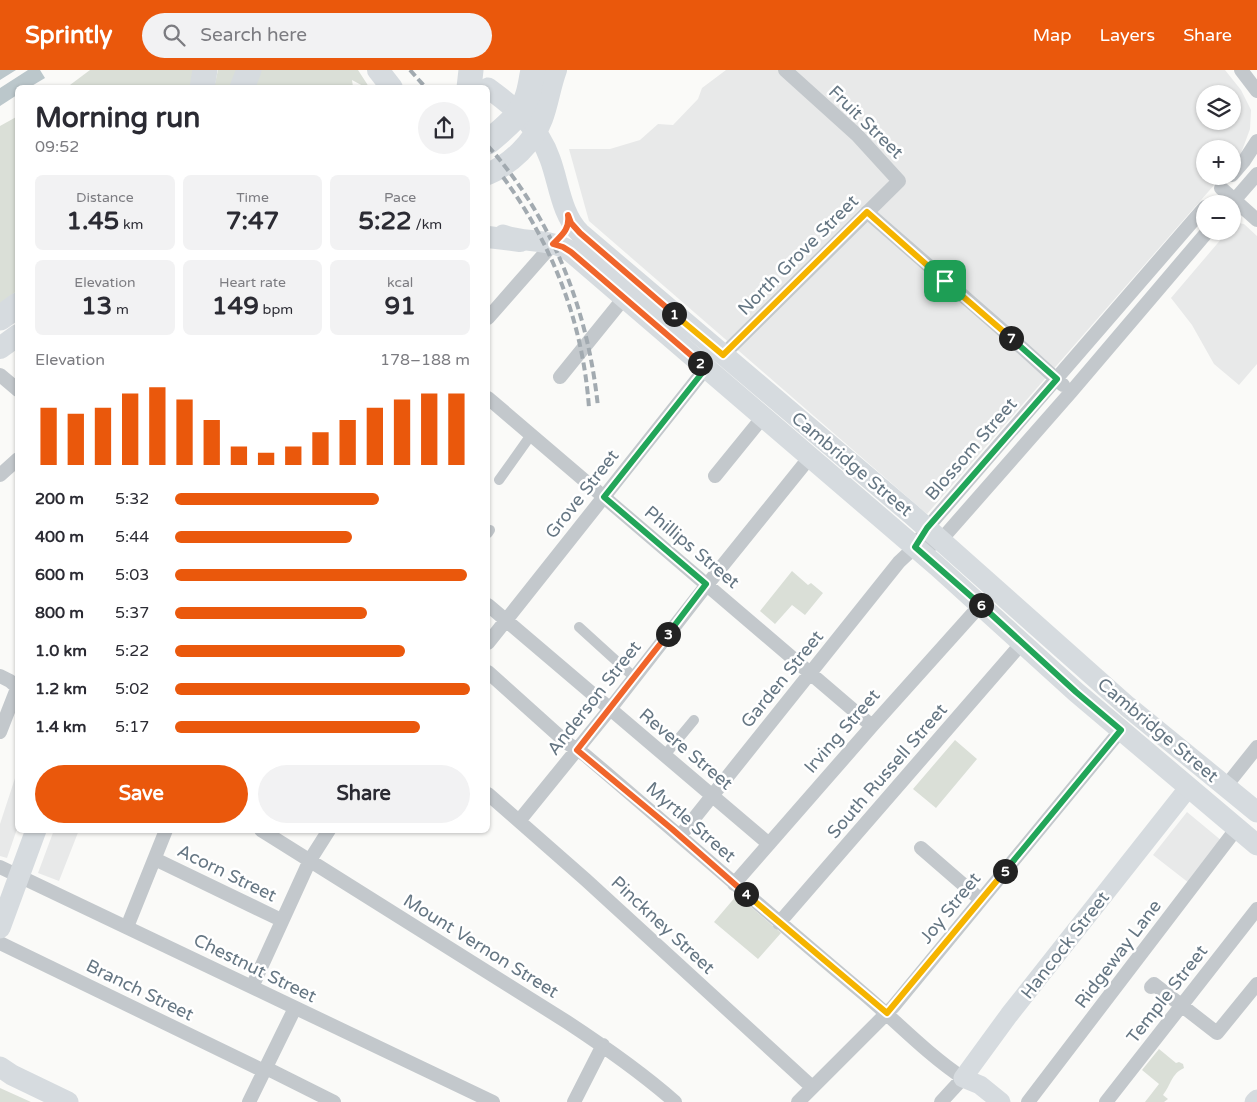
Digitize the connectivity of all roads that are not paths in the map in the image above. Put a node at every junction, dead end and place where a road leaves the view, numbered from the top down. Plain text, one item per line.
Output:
1 (205, 70) edge
2 (249, 70) edge
3 (534, 70) edge
4 (556, 70) edge
5 (785, 70) edge
6 (1240, 70) edge
7 (202, 85) edge
8 (243, 85) edge
9 (490, 91) edge
10 (1257, 91) edge
11 (519, 112) junction
12 (536, 131) junction
13 (490, 140) edge
14 (1257, 141) edge
15 (1241, 165) edge
16 (490, 173) edge
17 (1257, 174) edge
18 (900, 181) joint
19 (1224, 185) edge
20 (1221, 188) junction
21 (1215, 195) edge
22 (1227, 195) edge
23 (1239, 195) edge
24 (1241, 208) edge
25 (867, 212) junction
26 (568, 215) junction
27 (1196, 217) edge
28 (1257, 220) edge
29 (490, 227) edge
30 (490, 237) edge
31 (520, 240) junction
32 (1200, 240) edge
33 (553, 244) junction
34 (624, 298) junction
35 (15, 307) edge
36 (490, 316) edge
37 (0, 318) edge
38 (15, 337) edge
39 (0, 348) edge
40 (723, 355) junction
41 (706, 368) junction
42 (0, 374) edge
43 (560, 377) dead end
44 (1057, 379) junction
45 (15, 387) edge
46 (1071, 392) junction
47 (490, 400) edge
48 (763, 417) junction
49 (531, 435) junction
50 (810, 457) junction
51 (15, 462) edge
52 (0, 475) edge
53 (715, 476) dead end
54 (500, 480) dead end
55 (604, 497) junction
56 (934, 534) junction
57 (915, 547) junction
58 (706, 584) junction
59 (1000, 594) junction
60 (980, 604) junction
61 (490, 607) edge
62 (506, 621) junction
63 (579, 627) dead end
64 (490, 641) edge
65 (1022, 643) junction
66 (810, 673) junction
67 (490, 674) edge
68 (0, 676) edge
69 (634, 676) junction
70 (15, 685) edge
71 (15, 692) edge
72 (610, 709) junction
73 (694, 720) dead end
74 (872, 726) junction
75 (1121, 730) junction
76 (0, 732) edge
77 (1257, 747) edge
78 (577, 750) junction
79 (665, 755) junction
80 (1226, 786) junction
81 (1189, 787) junction
82 (490, 796) edge
83 (713, 796) junction
84 (1257, 812) edge
85 (519, 821) junction
86 (1237, 828) junction
87 (34, 833) edge
88 (165, 833) edge
89 (272, 833) edge
90 (327, 833) edge
91 (680, 836) junction
92 (769, 844) junction
93 (1257, 845) edge
94 (921, 848) dead end
95 (310, 860) junction
96 (161, 862) dead end
97 (9, 872) edge
98 (734, 884) junction
99 (981, 900) junction
100 (1257, 909) edge
101 (277, 918) dead end
102 (779, 923) junction
103 (127, 927) junction
104 (0, 928) edge
105 (0, 943) edge
106 (1257, 984) edge
107 (252, 987) junction
108 (1151, 987) dead end
109 (1182, 1006) junction
110 (295, 1008) junction
111 (887, 1013) junction
112 (603, 1045) junction
113 (265, 1070) junction
114 (4, 1071) edge
115 (962, 1078) junction
116 (812, 1087) junction
117 (1257, 1098) edge
118 (254, 1100) edge
119 (68, 1102) edge
120 (334, 1102) edge
121 (493, 1102) edge
122 (574, 1102) edge
123 (675, 1102) edge
124 (798, 1102) edge
125 (941, 1102) edge
126 (1001, 1102) edge
127 (1028, 1102) edge
128 (1106, 1102) edge
129 (1254, 1102) edge

1 - 7 highway
2 - 8 highway
3 - 11 highway
4 - 12 highway
5 - 18 street, Fruit Street
6 - 10 street
9 - 11 main road, Cambridge Street
11 - 12 main road, Cambridge Street
11 - 13 highway
12 - 16 highway
12 - 26 main road, Cambridge Street
14 - 15 street
17 - 23 street
18 - 25 street, North Grove Street
19 - 20 street
20 - 21 street
20 - 22 street
24 - 28 street
25 - 40 street, North Grove Street
25 - 44 street
26 - 33 main road
26 - 40 main road, Cambridge Street
27 - 44 street, Blossom Street
29 - 31 main road, Cambridge Street
30 - 31 highway
31 - 33 main road, Cambridge Street
32 - 46 street
33 - 34 main road, Cambridge Street
33 - 36 street
34 - 41 main road, Cambridge Street
34 - 43 street
35 - 37 highway
38 - 39 highway
40 - 41 main road
40 - 56 main road, Cambridge Street
41 - 48 main road, Cambridge Street
41 - 55 street, Grove Street
42 - 45 street
44 - 46 street
44 - 56 street, Blossom Street
46 - 56 street
47 - 49 street, Phillips Street
48 - 50 main road, Cambridge Street
48 - 53 street
49 - 54 street
49 - 55 street, Phillips Street
50 - 57 main road, Cambridge Street
50 - 58 street, Anderson Street
51 - 52 street
55 - 58 street, Phillips Street
55 - 62 street, Grove Street
56 - 57 street
56 - 59 main road, Cambridge Street
57 - 60 main road, Cambridge Street
57 - 66 street, Garden Street
58 - 66 street, Phillips Street
58 - 69 street, Anderson Street
59 - 60 street
59 - 80 main road, Cambridge Street
60 - 65 main road, Cambridge Street
60 - 74 street, Irving Street
61 - 62 street, Revere Street
62 - 64 street, Grove Street
62 - 72 street, Revere Street
63 - 69 street
65 - 75 main road, Cambridge Street
65 - 102 street, South Russell Street
66 - 74 street, Phillips Street
66 - 83 street, Garden Street
67 - 78 street, Myrtle Street
68 - 70 street
69 - 72 street, Anderson Street
71 - 76 street
72 - 78 street, Anderson Street
72 - 79 street, Revere Street
73 - 79 street
74 - 92 street, Irving Street
75 - 81 main road, Cambridge Street
75 - 99 street, Joy Street
77 - 80 street
78 - 85 street, Anderson Street
78 - 91 street, Myrtle Street
79 - 83 street, Revere Street
80 - 84 main road, Cambridge Street
81 - 86 main road, Cambridge Street
81 - 115 main road, Hancock Street
82 - 85 street, Pinckney Street
83 - 91 street, Garden Street
83 - 92 street, Revere Street
85 - 116 street, Pinckney Street
86 - 93 main road, Cambridge Street
86 - 127 street, Ridgeway Lane
87 - 97 main road
88 - 103 street
89 - 95 street, Mount Vernon Street
90 - 95 street
91 - 98 street, Myrtle Street
92 - 98 street, Irving Street
94 - 99 street
95 - 107 street
95 - 112 street, Mount Vernon Street
96 - 101 street, Acorn Street
97 - 103 street, Chestnut Street
97 - 104 main road
98 - 102 street, Myrtle Street
99 - 111 street, Joy Street
100 - 109 street, Temple Street
102 - 111 street, Myrtle Street
103 - 107 street, Chestnut Street
105 - 113 street, Branch Street
106 - 109 street
107 - 110 street, Chestnut Street
108 - 109 street
109 - 128 street, Temple Street
110 - 113 street
110 - 121 street, Chestnut Street
111 - 115 street, Myrtle Street
111 - 116 street, Joy Street
112 - 122 street
112 - 123 street, Mount Vernon Street
113 - 118 street
113 - 120 street, Branch Street
114 - 119 main road
115 - 125 street, Hancock Street
115 - 126 main road
116 - 124 street, Joy Street
117 - 129 main road

